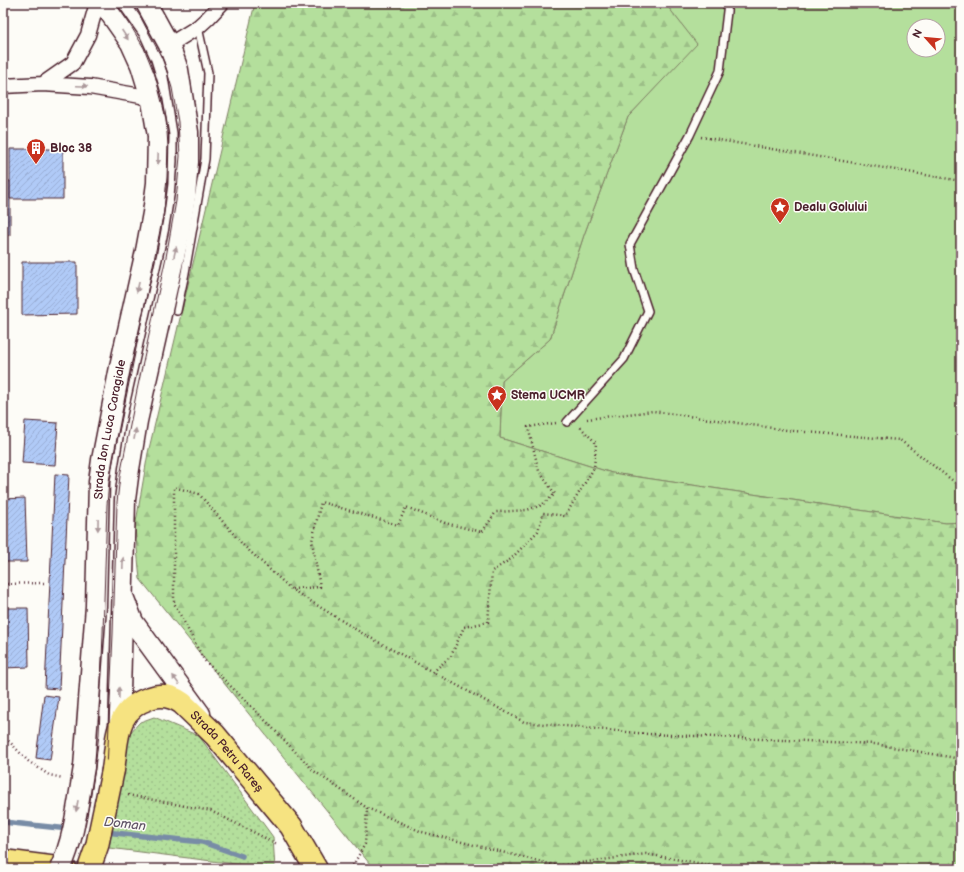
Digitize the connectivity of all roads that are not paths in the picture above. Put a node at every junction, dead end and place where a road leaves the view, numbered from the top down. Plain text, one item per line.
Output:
1 (97, 3) edge
2 (103, 3) edge
3 (146, 3) edge
4 (222, 3) edge
5 (728, 3) edge
6 (198, 27) junction
7 (169, 45) junction
8 (43, 84) junction
9 (3, 86) edge
10 (152, 101) junction
11 (177, 311) dead end
12 (570, 422) road end
13 (122, 595) junction
14 (118, 732) junction
15 (215, 735) junction
16 (3, 861) edge
17 (60, 869) edge
18 (65, 869) edge
19 (89, 869) edge
20 (316, 869) edge

1 - 8 street
2 -> 10 main road, Strada Ion Luca Caragiale
3 - 7 main road, Strada Ion Luca Caragiale
4 - 6 street
5 - 12 lane
6 - 7 street
6 - 11 lane
13 -> 7 main road, Strada Ion Luca Caragiale
8 - 9 street
8 -> 10 street
10 -> 17 main road, Strada Ion Luca Caragiale, bridge
14 -> 13 main road, Strada Ion Luca Caragiale
15 -> 13 main road
14 - 15 main road, Strada Petru Rareș
14 - 19 main road, Strada Ion Luca Caragiale, bridge
15 - 20 main road, Strada Petru Rareș
16 - 18 main road

